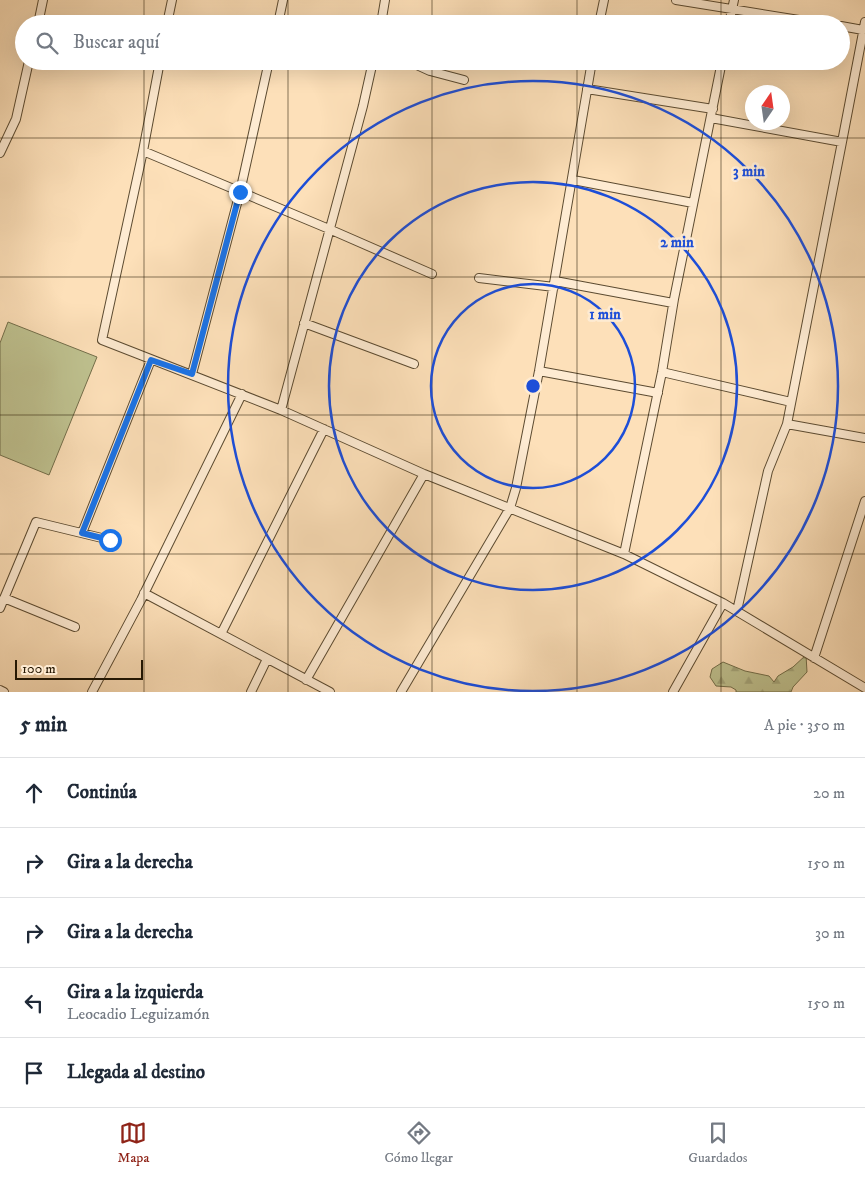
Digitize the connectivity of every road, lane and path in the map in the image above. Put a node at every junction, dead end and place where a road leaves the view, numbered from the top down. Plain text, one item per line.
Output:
1 (43, 0) edge
2 (172, 0) edge
3 (283, 0) edge
4 (385, 0) edge
5 (604, 0) edge
6 (676, 0) edge
7 (734, 0) edge
8 (732, 9) junction
9 (40, 15) edge
10 (169, 15) edge
11 (280, 15) edge
12 (382, 15) edge
13 (602, 15) edge
14 (731, 15) edge
15 (769, 15) edge
16 (850, 26) edge
17 (864, 26) edge
18 (27, 70) edge
19 (158, 70) edge
20 (267, 70) edge
21 (371, 70) edge
22 (428, 70) edge
23 (590, 70) edge
24 (720, 70) edge
25 (464, 80) dead end
26 (587, 88) junction
27 (712, 109) junction
28 (711, 118) junction
29 (842, 142) junction
30 (143, 151) junction
31 (0, 153) edge
32 (573, 180) junction
33 (240, 192) junction
34 (693, 203) junction
35 (329, 228) junction
36 (432, 274) dead end
37 (479, 278) dead end
38 (555, 284) junction
39 (674, 303) junction
40 (304, 323) junction
41 (151, 360) junction
42 (414, 364) dead end
43 (539, 371) junction
44 (662, 372) junction
45 (192, 374) junction
46 (658, 393) junction
47 (242, 394) junction
48 (791, 402) junction
49 (281, 410) junction
50 (787, 424) junction
51 (324, 429) junction
52 (865, 438) edge
53 (424, 474) junction
54 (865, 501) edge
55 (510, 508) junction
56 (82, 533) junction
57 (110, 540) dead end
58 (624, 554) junction
59 (144, 593) junction
60 (4, 598) junction
61 (723, 603) junction
62 (0, 608) edge
63 (737, 611) junction
64 (75, 627) dead end
65 (221, 634) junction
66 (814, 658) junction
67 (267, 659) junction
68 (306, 680) junction
69 (0, 690) edge
70 (865, 690) edge
71 (4, 692) edge
72 (92, 692) edge
73 (251, 692) edge
74 (330, 692) edge
75 (400, 692) edge
76 (673, 692) edge

1 - 9 street
2 - 10 street
3 - 11 street
4 - 12 street
5 - 13 street
6 - 8 street
7 - 8 street
8 - 14 street
8 - 15 street
16 - 17 street
17 - 29 street
18 - 31 street
19 - 30 street
20 - 33 street
21 - 35 street
22 - 25 street
23 - 26 street
24 - 27 street
26 - 27 street
26 - 32 street
27 - 28 street
28 - 29 street
28 - 34 street
29 - 48 street
30 - 33 street
30 - 41 street
32 - 34 street
32 - 38 street
33 - 35 street
33 - 45 street
34 - 39 street
35 - 36 street
35 - 40 street
37 - 38 street
38 - 39 street
38 - 43 street
39 - 44 street
40 - 42 street
40 - 49 street
41 - 45 street
41 - 56 street
43 - 46 street
43 - 55 street
44 - 46 street
44 - 48 street
45 - 47 street
46 - 58 street
47 - 49 street
47 - 59 street
48 - 50 street
49 - 51 street
50 - 52 street
50 - 63 street
51 - 53 street
51 - 65 street
53 - 55 street
53 - 68 street
54 - 66 street
55 - 58 street
55 - 75 street
56 - 57 street
56 - 60 street
58 - 61 street
59 - 65 street
59 - 72 street
60 - 62 street
60 - 64 street
61 - 63 street
61 - 76 street
63 - 66 street
65 - 67 street
66 - 70 street
67 - 68 street
67 - 73 street
68 - 74 street
69 - 71 street

